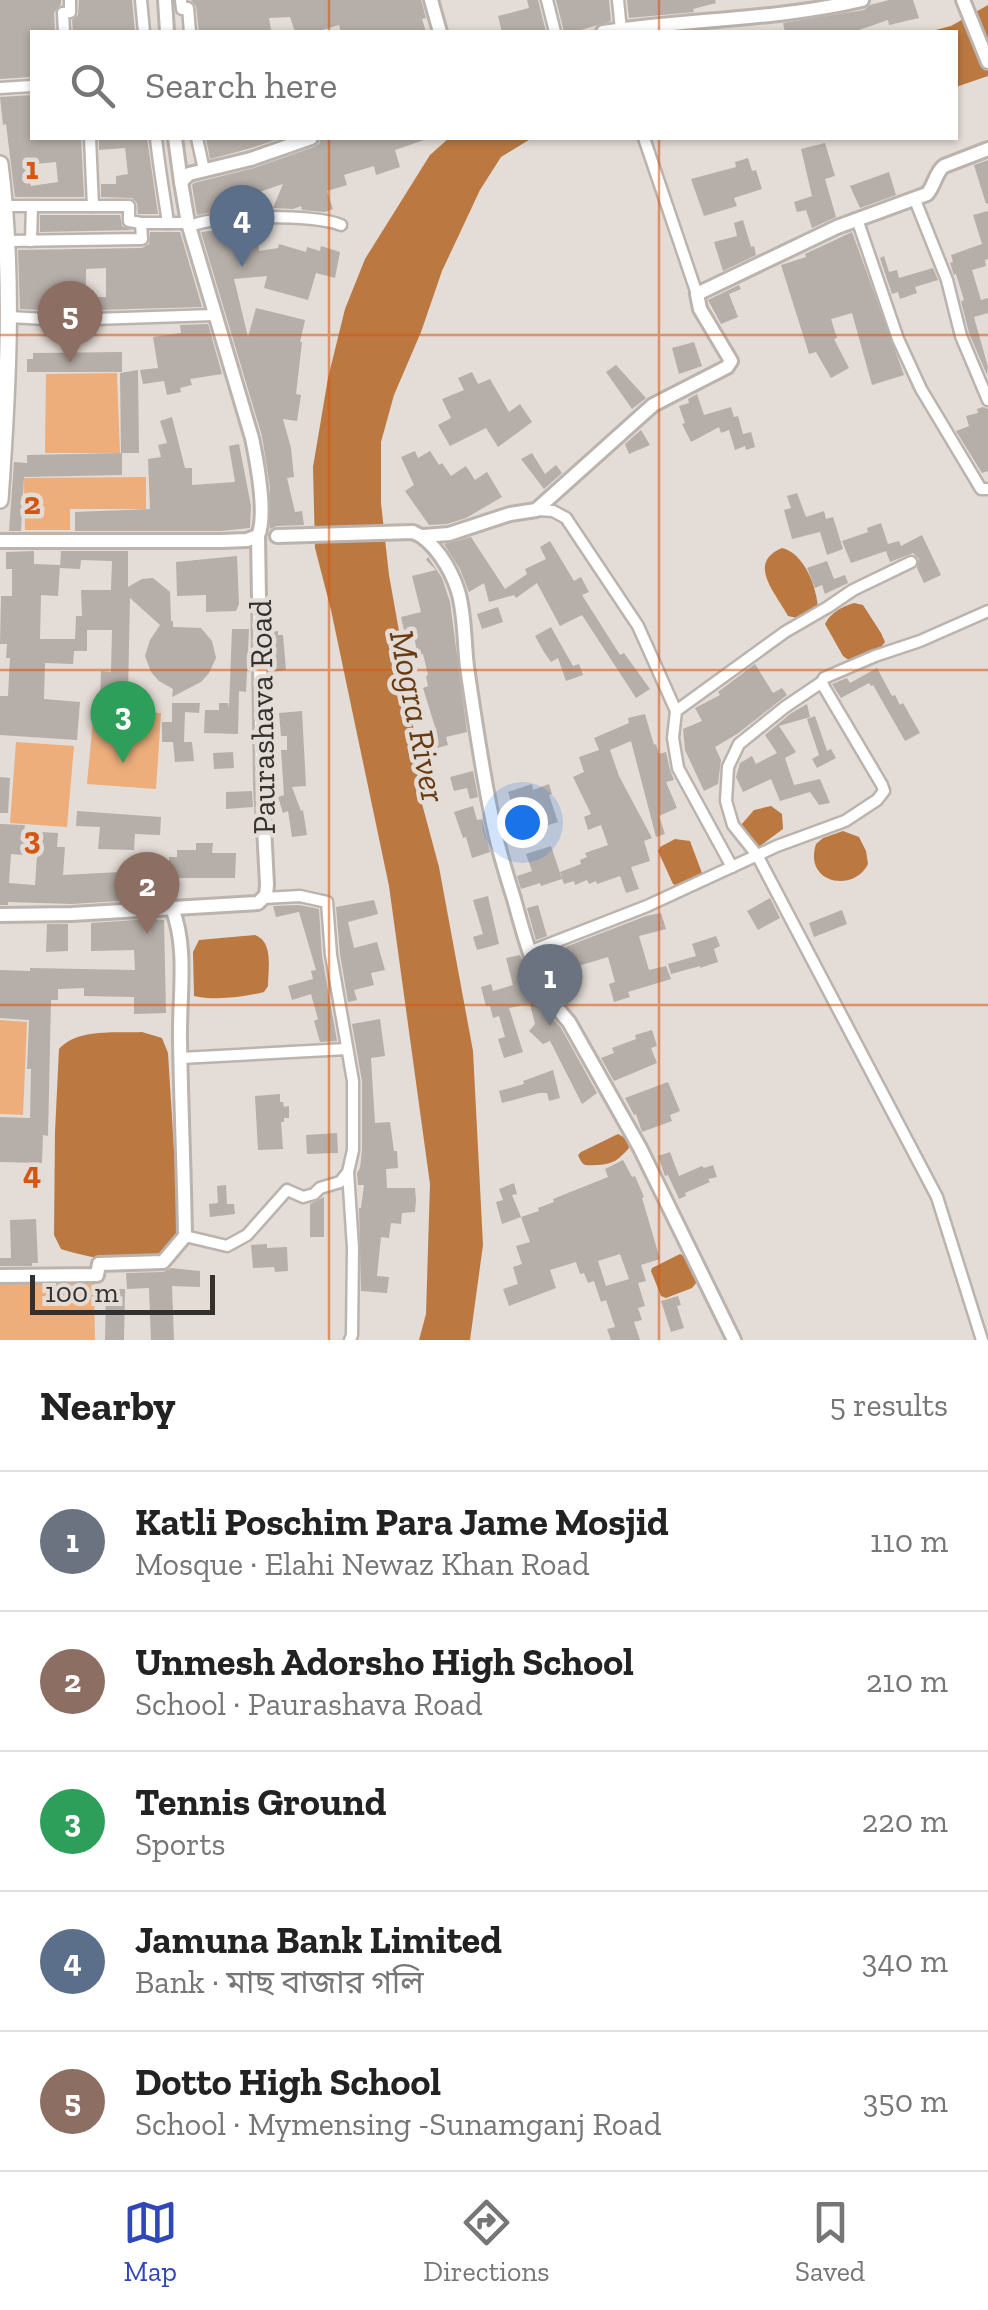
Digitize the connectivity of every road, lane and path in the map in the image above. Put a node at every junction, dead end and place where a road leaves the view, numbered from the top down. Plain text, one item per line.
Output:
1 (70, 0) edge
2 (141, 0) edge
3 (165, 0) edge
4 (181, 0) edge
5 (431, 0) edge
6 (547, 0) edge
7 (618, 0) edge
8 (862, 0) edge
9 (963, 0) edge
10 (64, 30) edge
11 (144, 30) edge
12 (167, 30) edge
13 (190, 30) edge
14 (439, 30) edge
15 (554, 30) edge
16 (620, 30) joint
17 (988, 62) edge
18 (30, 86) edge
19 (0, 88) edge
20 (90, 140) edge
21 (156, 140) edge
22 (175, 140) edge
23 (196, 140) edge
24 (305, 140) edge
25 (645, 140) edge
26 (988, 149) edge
27 (0, 164) edge
28 (204, 170) junction
29 (181, 182) junction
30 (916, 200) junction
31 (5, 206) junction
32 (32, 206) junction
33 (93, 206) junction
34 (857, 219) junction
35 (141, 223) junction
36 (168, 223) junction
37 (189, 225) junction
38 (341, 225) dead end
39 (7, 240) junction
40 (31, 240) junction
41 (697, 294) junction
42 (214, 315) junction
43 (6, 320) edge
44 (988, 400) edge
45 (1, 484) edge
46 (988, 489) edge
47 (0, 500) edge
48 (536, 510) junction
49 (258, 536) junction
50 (276, 536) joint
51 (424, 536) junction
52 (0, 541) edge
53 (911, 562) dead end
54 (988, 611) edge
55 (822, 682) junction
56 (676, 711) junction
57 (756, 854) junction
58 (732, 866) junction
59 (264, 898) junction
60 (172, 908) junction
61 (0, 915) edge
62 (529, 952) junction
63 (348, 1049) junction
64 (181, 1058) junction
65 (348, 1172) junction
66 (185, 1236) junction
67 (0, 1276) edge
68 (350, 1340) edge
69 (734, 1340) edge
70 (982, 1340) edge

1 - 10 street
2 - 11 street
3 - 12 street
4 - 13 street
5 - 14 street
6 - 15 street
7 - 16 street
8 - 16 street
9 - 17 street
18 - 19 street
20 - 33 street
21 - 36 street
22 - 29 street, Paurashava Road
23 - 28 street
24 - 28 street
25 - 41 street
26 - 30 street
27 - 31 main road
28 - 29 street
29 - 37 street, Paurashava Road
30 - 34 street
30 - 44 street
31 - 32 street
31 - 39 main road
32 - 33 street
32 - 40 street
33 - 35 street
34 - 41 street
34 - 46 street
35 - 36 street
35 - 40 street
36 - 37 street
37 - 38 street
37 - 42 street, Paurashava Road
39 - 40 street
39 - 43 main road
41 - 48 street
42 - 43 street
42 - 49 street, Paurashava Road
43 - 45 main road
45 - 47 main road
48 - 51 street
48 - 56 street
49 - 50 street
49 - 52 street
49 - 59 street, Paurashava Road
50 - 51 street
51 - 62 street
53 - 56 street
54 - 55 street
55 - 57 street
55 - 57 street
56 - 58 street
57 - 58 street
57 - 70 street
58 - 62 street
59 - 60 street
59 - 63 street
60 - 61 street
60 - 64 street
62 - 69 street
63 - 64 street
63 - 65 street
64 - 66 street
65 - 66 street
65 - 68 street
66 - 67 street

